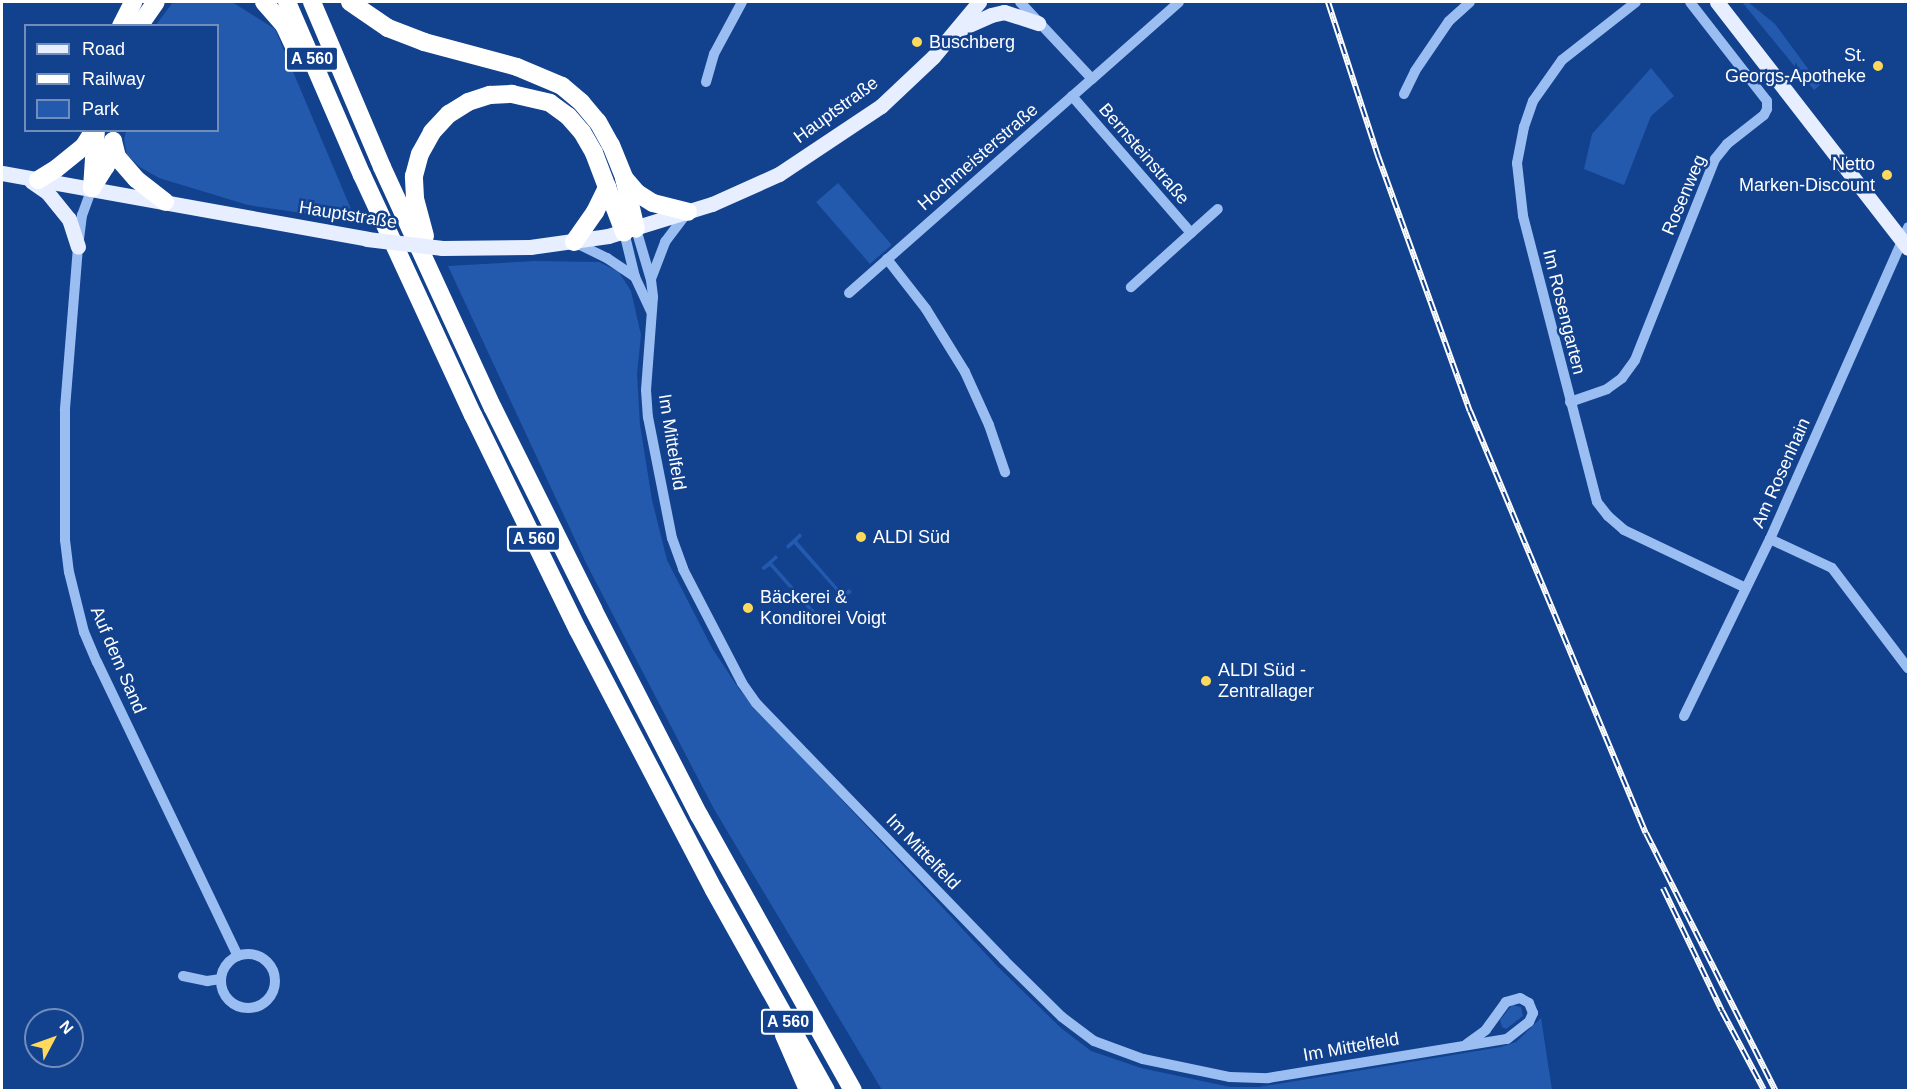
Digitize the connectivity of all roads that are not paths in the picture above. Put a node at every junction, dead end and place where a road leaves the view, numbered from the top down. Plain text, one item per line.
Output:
1 (133, 2) edge
2 (156, 2) edge
3 (264, 2) edge
4 (287, 2) edge
5 (312, 2) edge
6 (350, 2) edge
7 (742, 2) edge
8 (979, 2) edge
9 (1020, 2) edge
10 (1179, 2) edge
11 (1470, 2) edge
12 (1636, 2) edge
13 (1690, 2) edge
14 (1717, 2) edge
15 (1038, 23) junction
16 (123, 24) edge
17 (140, 24) edge
18 (958, 30) junction
19 (1092, 79) junction
20 (706, 82) dead end
21 (1404, 94) dead end
22 (1072, 96) junction
23 (336, 117) junction
24 (94, 132) edge
25 (95, 132) edge
26 (114, 136) edge
27 (2, 173) edge
28 (624, 178) junction
29 (32, 179) junction
30 (607, 187) junction
31 (92, 188) junction
32 (165, 202) junction
33 (1218, 209) dead end
34 (688, 212) junction
35 (630, 230) junction
36 (1191, 233) junction
37 (1906, 238) edge
38 (574, 242) junction
39 (78, 247) junction
40 (887, 259) junction
41 (635, 277) junction
42 (651, 280) junction
43 (1131, 287) dead end
44 (849, 293) dead end
45 (441, 295) junction
46 (651, 312) junction
47 (1570, 402) junction
48 (1005, 472) dead end
49 (1770, 539) junction
50 (1746, 588) junction
51 (1908, 668) edge
52 (1684, 716) dead end
53 (749, 953) junction
54 (238, 956) junction
55 (183, 976) dead end
56 (220, 979) junction
57 (1467, 1044) junction
58 (832, 1052) junction
59 (808, 1090) edge
60 (826, 1090) edge
61 (853, 1090) edge
62 (860, 1090) edge

1 - 16 highway
2 - 17 highway
3 - 23 highway
4 - 23 highway, A 560
5 - 45 highway, A 560
6 - 28 highway
7 - 20 street
8 - 18 main road, Hauptstraße
9 - 15 street
10 - 19 street, Hochmeisterstraße
11 - 21 street
12 - 47 street, Im Rosengarten
13 - 47 street, Rosenweg
14 - 37 main road
15 - 18 main road
15 - 19 street
18 - 34 main road, Hauptstraße
19 - 22 street, Hochmeisterstraße
22 - 36 street, Bernsteinstraße
22 - 40 street, Hochmeisterstraße
23 - 53 highway, A 560
24 - 29 highway
25 - 31 highway
26 - 31 highway
26 - 32 highway
27 - 29 main road, Hauptstraße
28 - 34 highway
28 - 35 highway
29 - 31 main road, Hauptstraße
29 - 39 main road
30 - 35 highway
30 - 38 highway
30 - 45 highway
31 - 32 main road, Hauptstraße
31 - 39 street, Auf dem Sand
32 - 38 main road, Hauptstraße, bridge
33 - 36 street, Bernsteinstraße
34 - 35 main road, Hauptstraße
34 - 42 street
35 - 38 main road, Hauptstraße
35 - 41 street, Im Mittelfeld
35 - 42 street, Im Mittelfeld
36 - 43 street, Bernsteinstraße
37 - 49 street, Am Rosenhain
38 - 41 street
39 - 54 street, Auf dem Sand
40 - 44 street, Hochmeisterstraße
40 - 48 street
41 - 46 street, Im Mittelfeld
42 - 46 street, Im Mittelfeld
45 - 58 highway, A 560
46 - 57 street, Im Mittelfeld
47 - 50 street, Im Rosengarten
49 - 50 street, Am Rosenhain
49 - 51 street
50 - 52 street, Am Rosenhain
53 - 59 highway
53 - 60 highway, A 560
54 - 56 street
54 - 56 street
55 - 56 street
57 - 57 street, Im Mittelfeld
58 - 61 highway, A 560
58 - 62 highway

